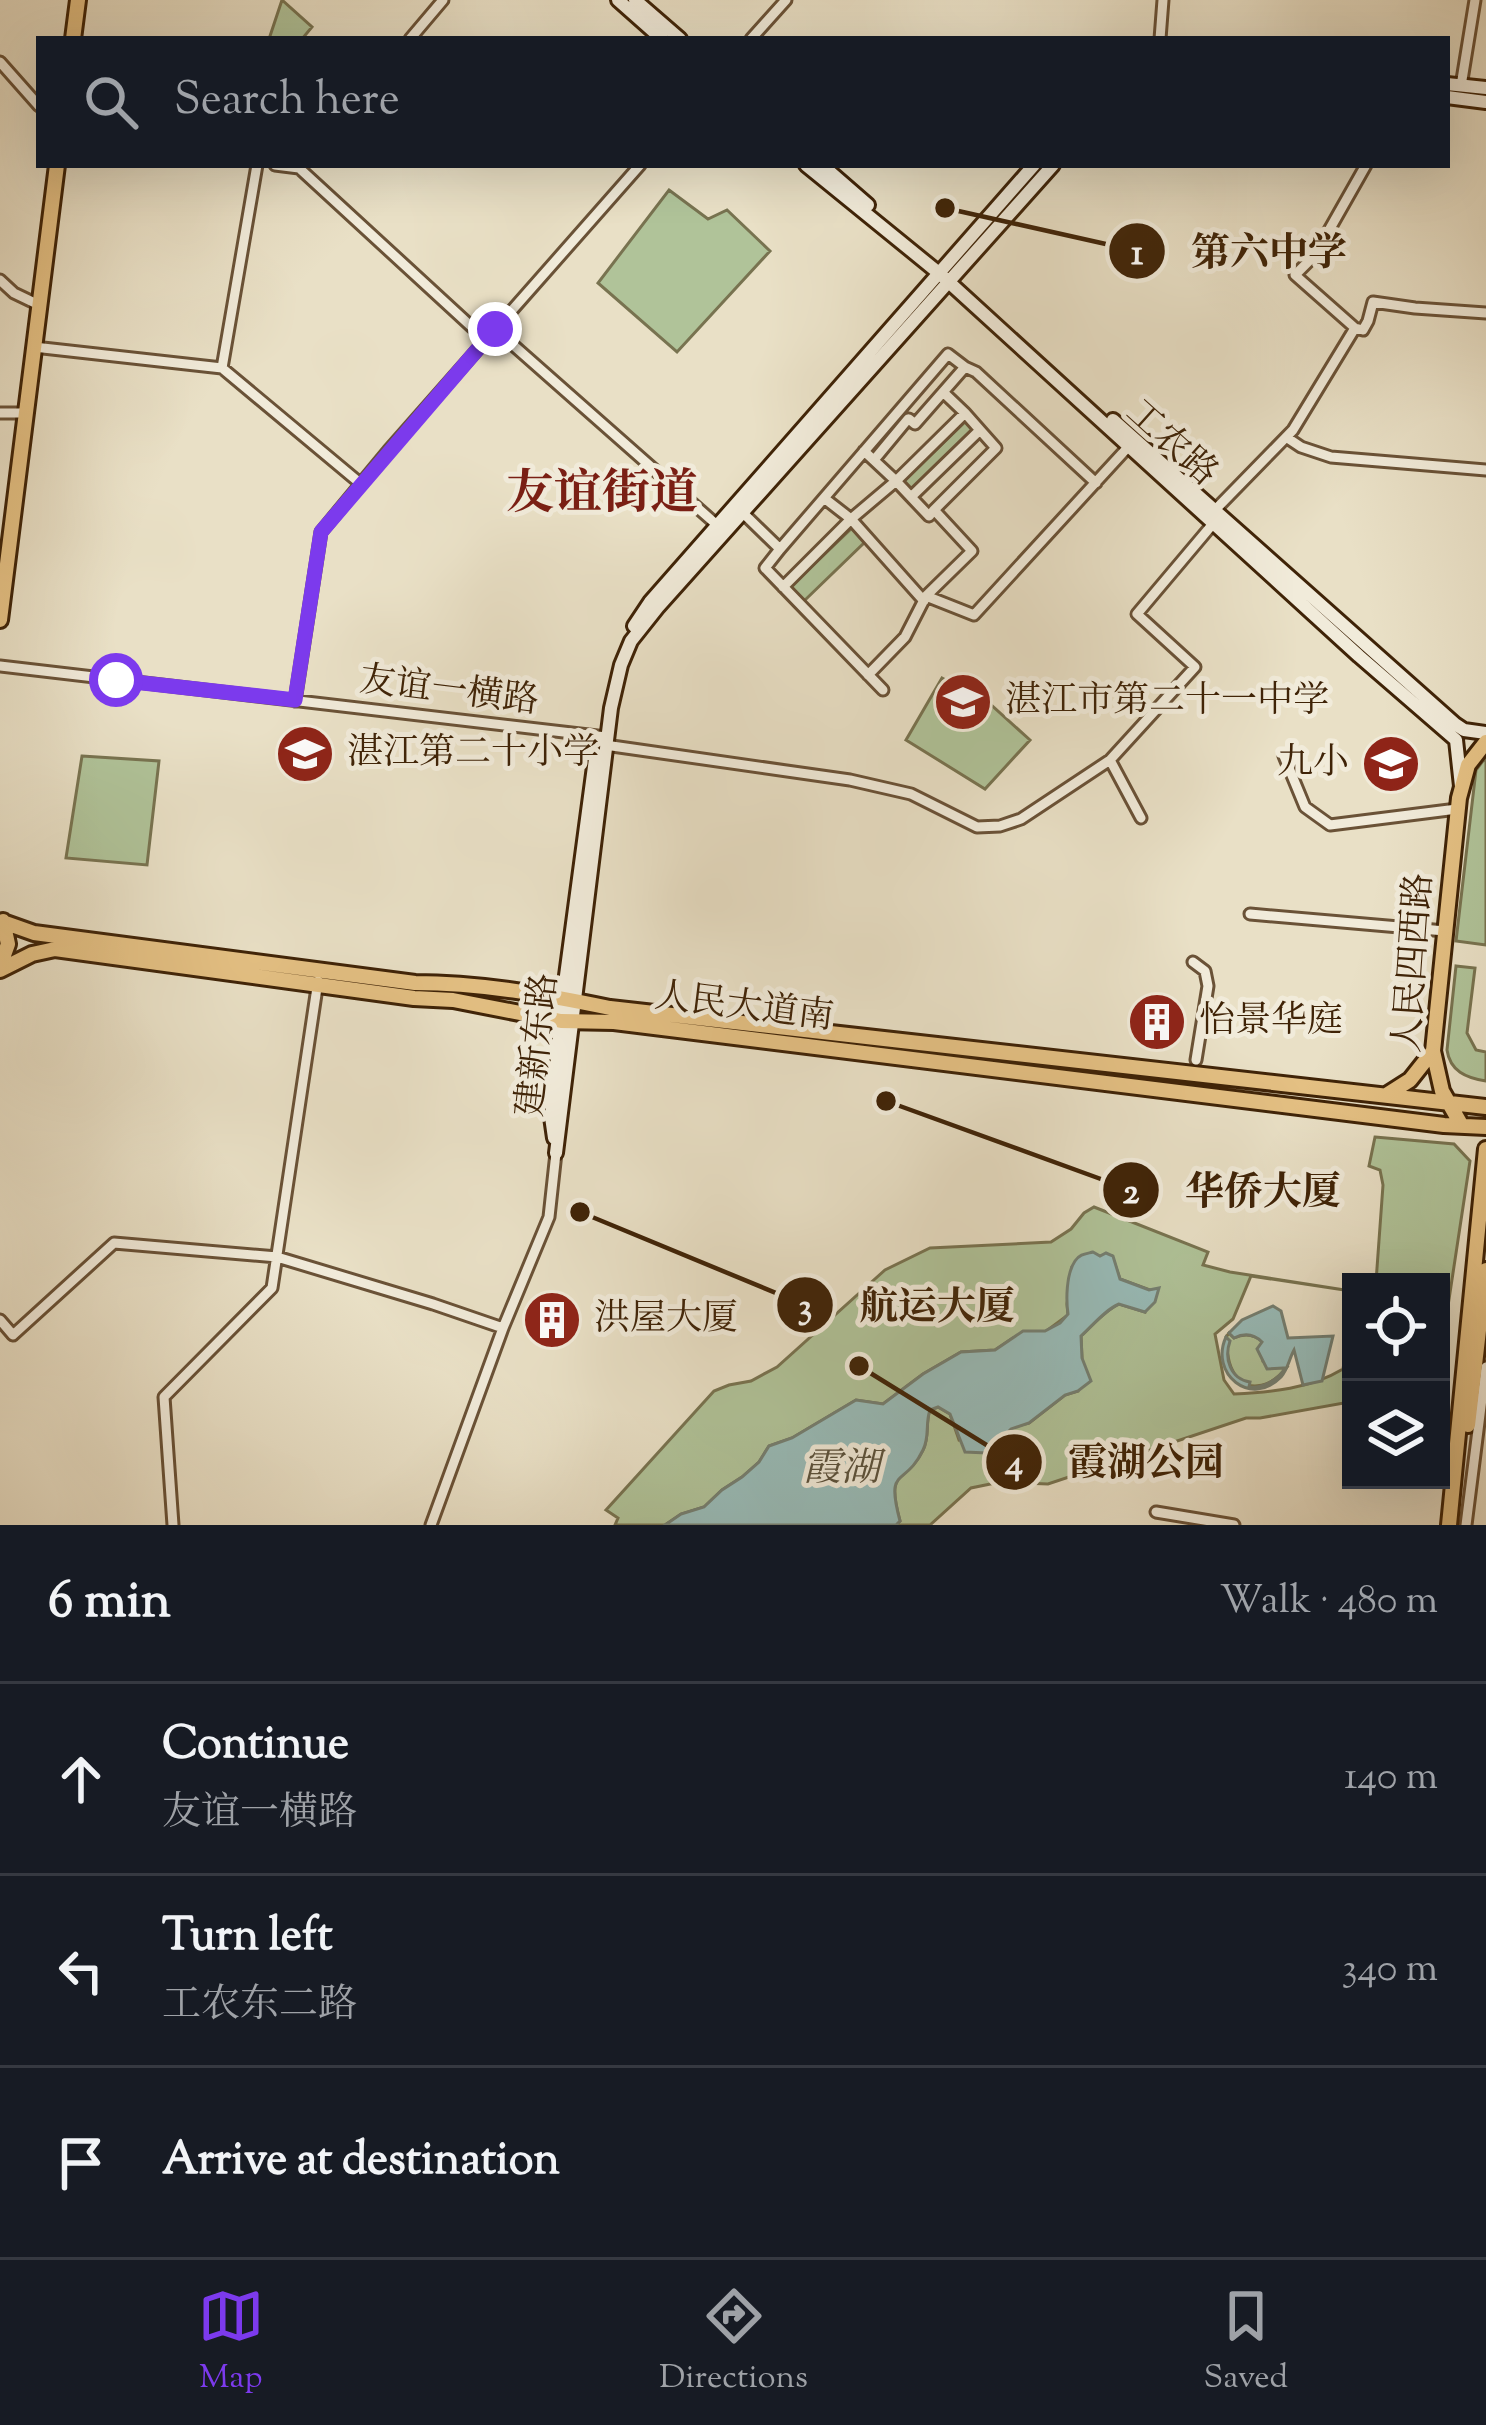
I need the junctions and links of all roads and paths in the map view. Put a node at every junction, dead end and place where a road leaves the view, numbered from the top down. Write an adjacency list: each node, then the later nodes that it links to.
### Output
1 (78, 0): 8 (main road)
2 (443, 0): 9 (street)
3 (618, 0): 10 (street)
4 (635, 0): 11 (street)
5 (786, 0): 12 (street)
6 (1163, 0): 13 (street)
7 (1475, 0): 15 (street)
8 (73, 36)
9 (413, 36)
10 (659, 36)
11 (677, 36)
12 (755, 36)
13 (1160, 36)
14 (0, 62): 19 (street)
15 (1454, 85): 16 (street)
16 (1486, 88)
17 (1450, 97): 18 (street)
18 (1486, 102)
19 (36, 103)
20 (57, 168): 31 (main road)
21 (256, 168): 37 (street)
22 (302, 168): 35 (street)
23 (637, 168): 34 (street)
24 (810, 168): 29 (street, 工农路)
25 (825, 168): 29 (street, 工农路)
26 (1032, 168): 29 (street)
27 (1050, 168): 29 (street)
28 (1364, 168): 33 (street)
29 (943, 279): 47 (street, 工农路); 57 (street, 建新东路); 58 (street, 工农路); 60 (street, 建新东路)
30 (0, 280): 31 (street)
31 (39, 305): 36 (main road)
32 (1486, 313): 33 (street)
33 (1355, 328): 46 (street)
34 (495, 329): 35 (street); 60 (street)
35 (486, 340): 53 (street)
36 (34, 347): 37 (street); 42 (main road)
37 (222, 368): 53 (street)
38 (965, 368): 39 (street); 40 (street); 52 (street)
39 (943, 392): 43 (street); 44 (street)
40 (900, 410): 44 (street); 48 (street)
41 (0, 413): 42 (street)
42 (27, 413): 64 (main road)
43 (965, 413): 45 (street); 51 (street)
44 (909, 419): 49 (street)
45 (980, 430): 54 (street); 56 (street)
46 (1286, 437): 50 (street); 58 (street)
47 (1129, 446): 52 (street); 58 (street, 工农路)
48 (864, 451): 49 (street); 55 (street)
49 (874, 460): 51 (street)
50 (1486, 470)
51 (896, 481): 54 (street); 59 (street)
52 (1096, 482): 63 (street)
53 (361, 484): 68 (street)
54 (911, 497): 56 (street)
55 (824, 498): 59 (street); 61 (street)
56 (934, 510): 63 (street)
57 (743, 513): 61 (street); 70 (street, 建新东路)
58 (1216, 516): 69 (street, 工农路); 73 (street, 友谊一横路); 74 (street, 工农路)
59 (851, 520): 62 (street); 63 (street)
60 (717, 525): 70 (street, 建新东路)
61 (780, 549): 62 (street)
62 (783, 587): 66 (street)
63 (925, 598): 66 (street)
64 (0, 620)
65 (0, 666): 68 (street, 友谊一横路)
66 (868, 675): 67 (street)
67 (883, 690)
68 (295, 700): 70 (street, 友谊一横路)
69 (1486, 733)
70 (603, 740): 73 (street, 友谊一横路); 82 (street, 建新东路)
71 (1486, 742): 74 (main road)
72 (1284, 756): 74 (street)
73 (1110, 760): 75 (street)
74 (1459, 798): 78 (main road, 人民四西路)
75 (1141, 818)
76 (1250, 914): 78 (street)
77 (2, 919): 80 (main road); 81 (main road, 人民大道南)
78 (1445, 932): 84 (main road, 人民四西路)
79 (1193, 962): 85 (street)
80 (0, 968): 81 (main road, 人民大道南)
81 (318, 977): 82 (main road, 人民大道南); 83 (main road, 人民大道南); 93 (street)
82 (568, 999): 83 (street, 建新东路); 86 (main road, 人民大道南)
83 (567, 1022): 89 (main road, 人民大道南); 92 (street, 建新东路)
84 (1433, 1051): 86 (main road); 87 (main road, 人民四西路)
85 (1196, 1060)
86 (1388, 1094): 87 (main road, 人民大道南)
87 (1447, 1102): 88 (main road, 人民大道南); 89 (main road, 人民四西路)
88 (1486, 1107)
89 (1462, 1126): 90 (main road, 人民大道南)
90 (1483, 1127): 102 (street)
91 (1486, 1149): 102 (main road)
92 (556, 1153): 96 (street)
93 (277, 1256): 95 (street); 96 (street); 99 (street)
94 (1486, 1270): 102 (main road)
95 (0, 1320)
96 (503, 1328): 100 (street)
97 (1486, 1366): 102 (street)
98 (1156, 1512): 101 (street)
99 (173, 1525)
100 (431, 1525)
101 (1234, 1525)
102 (1454, 1525)

